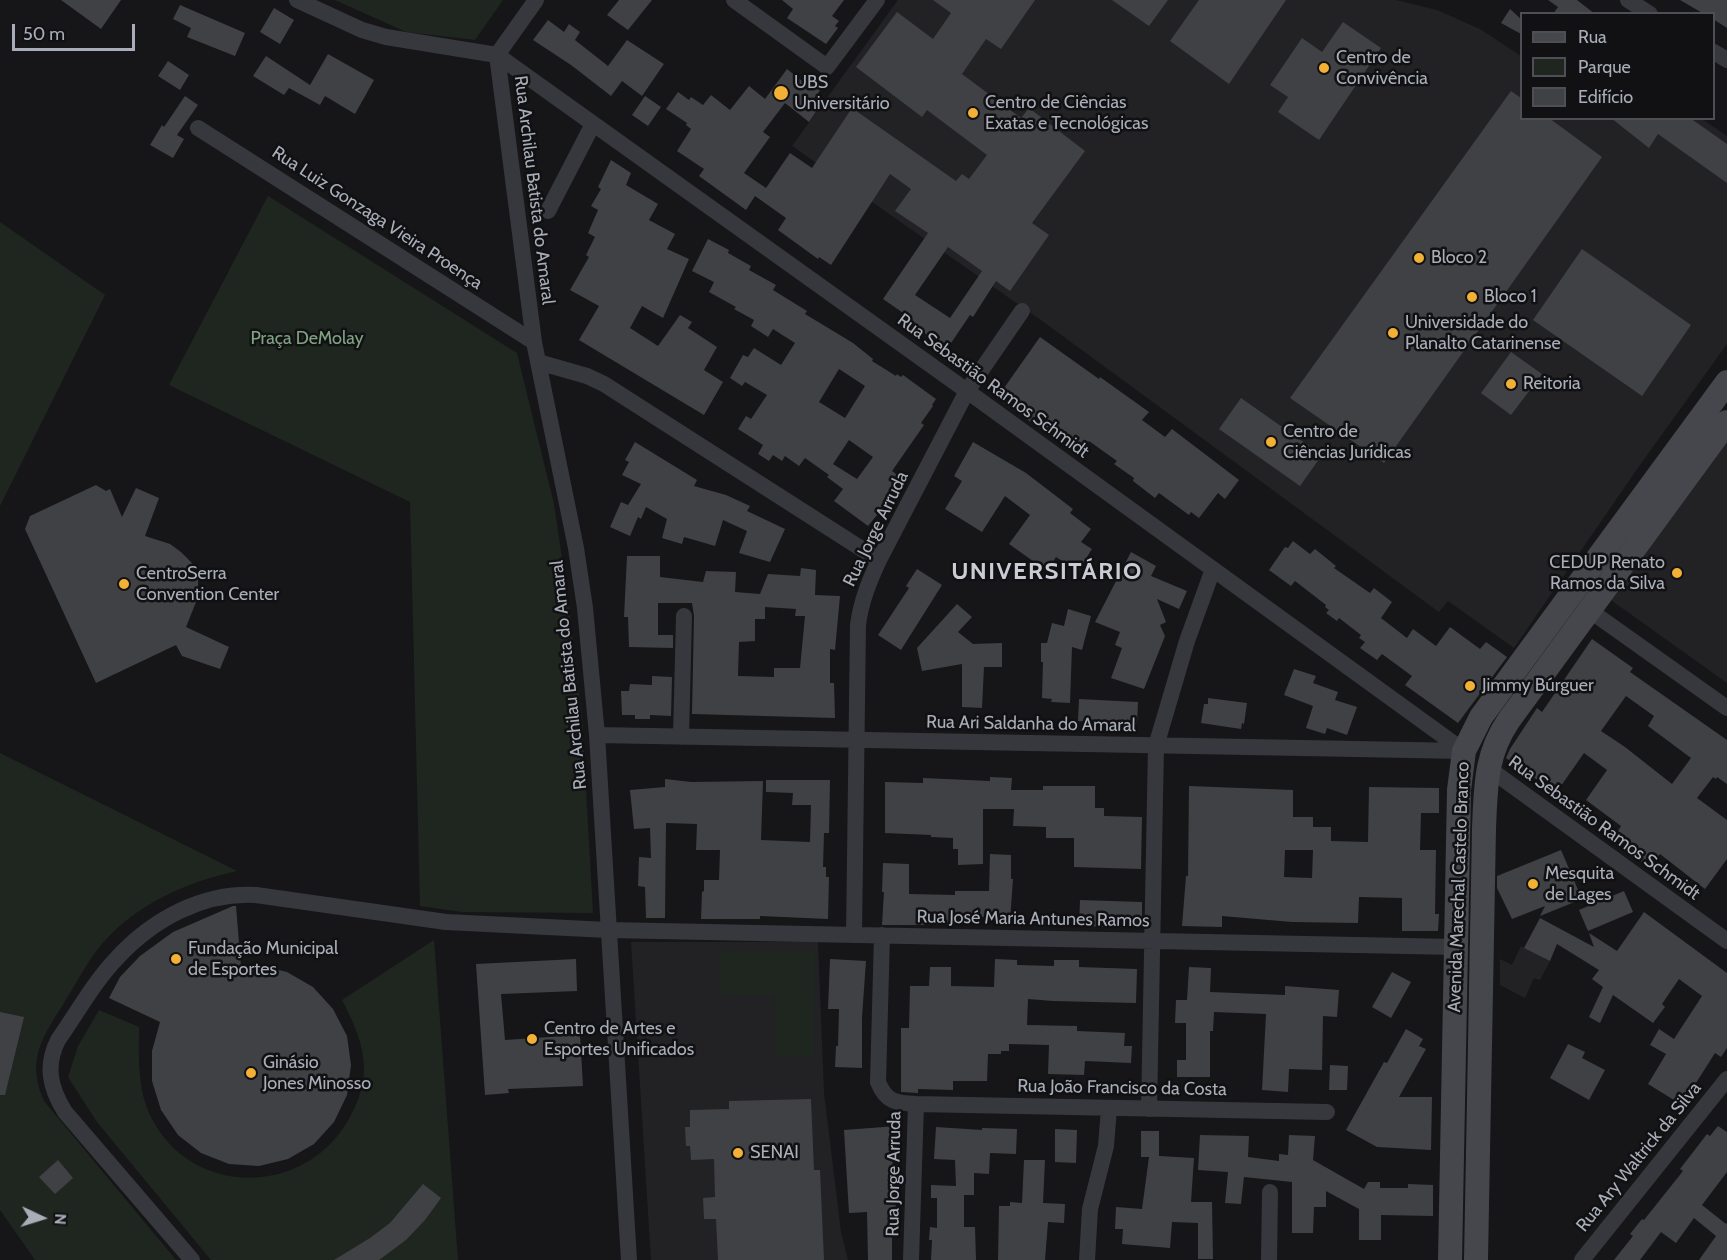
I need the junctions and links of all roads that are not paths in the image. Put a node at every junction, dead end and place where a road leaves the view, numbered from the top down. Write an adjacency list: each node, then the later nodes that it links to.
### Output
1 (297, 0): 7 (street)
2 (536, 0): 7 (street)
3 (734, 0): 4 (street)
4 (877, 0)
5 (1628, 0): 6 (street)
6 (1647, 12)
7 (497, 55): 8 (street, Rua Sebastião Ramos Schmidt); 12 (street, Rua Archilau Batista do Amaral)
8 (593, 124): 10 (street); 15 (street, Rua Sebastião Ramos Schmidt)
9 (198, 128): 12 (street, Rua Luiz Gonzaga Vieira Proença)
10 (548, 211)
11 (1022, 311): 15 (street, Rua Jorge Arruda)
12 (534, 342): 13 (street, Rua Archilau Batista do Amaral)
13 (538, 362): 17 (street); 22 (street, Rua Archilau Batista do Amaral)
14 (1727, 382): 26 (main road, Avenida Marechal Castelo Branco)
15 (967, 391): 17 (street, Rua Jorge Arruda); 18 (street, Rua Sebastião Ramos Schmidt)
16 (1727, 422): 19 (main road, Avenida Marechal Castelo Branco)
17 (879, 560): 24 (street, Rua Jorge Arruda)
18 (1212, 569): 25 (street); 26 (street, Rua Sebastião Ramos Schmidt)
19 (1589, 610): 21 (street); 27 (main road, Avenida Marechal Castelo Branco)
20 (684, 616): 23 (street)
21 (1727, 708)
22 (597, 735): 23 (street, Rua Ari Saldanha do Amaral); 29 (street, Rua Archilau Batista do Amaral)
23 (681, 737): 24 (street, Rua Ari Saldanha do Amaral)
24 (856, 740): 25 (street, Rua Ari Saldanha do Amaral); 30 (street, Rua Jorge Arruda)
25 (1156, 746): 26 (street, Rua Ari Saldanha do Amaral); 32 (street)
26 (1464, 751): 28 (main road); 34 (main road, Avenida Marechal Castelo Branco)
27 (1488, 768): 28 (main road, Avenida Marechal Castelo Branco); 33 (street, Rua Sebastião Ramos Schmidt)
28 (1484, 828): 47 (main road, Avenida Marechal Castelo Branco)
29 (608, 930): 30 (street, Rua José Maria Antunes Ramos); 41 (street, Rua José Maria Antunes Ramos); 42 (street, Rua Archilau Batista do Amaral)
30 (854, 934): 31 (street, Rua José Maria Antunes Ramos)
31 (882, 935): 32 (street, Rua José Maria Antunes Ramos); 36 (street, Rua Jorge Arruda)
32 (1152, 941): 34 (street, Rua José Maria Antunes Ramos); 38 (street)
33 (1727, 941)
34 (1456, 947): 46 (main road, Avenida Marechal Castelo Branco)
35 (1727, 1079): 48 (street, Rua Ary Waltrick da Silva)
36 (916, 1104): 37 (street, Rua João Francisco da Costa); 43 (street, Rua Jorge Arruda)
37 (1109, 1108): 38 (street, Rua João Francisco da Costa); 44 (street)
38 (1149, 1108): 39 (street, Rua João Francisco da Costa)
39 (1327, 1112)
40 (1270, 1192): 45 (street)
41 (192, 1260)
42 (629, 1260)
43 (911, 1260)
44 (1087, 1260)
45 (1269, 1260)
46 (1450, 1260)
47 (1476, 1260)
48 (1582, 1260)

